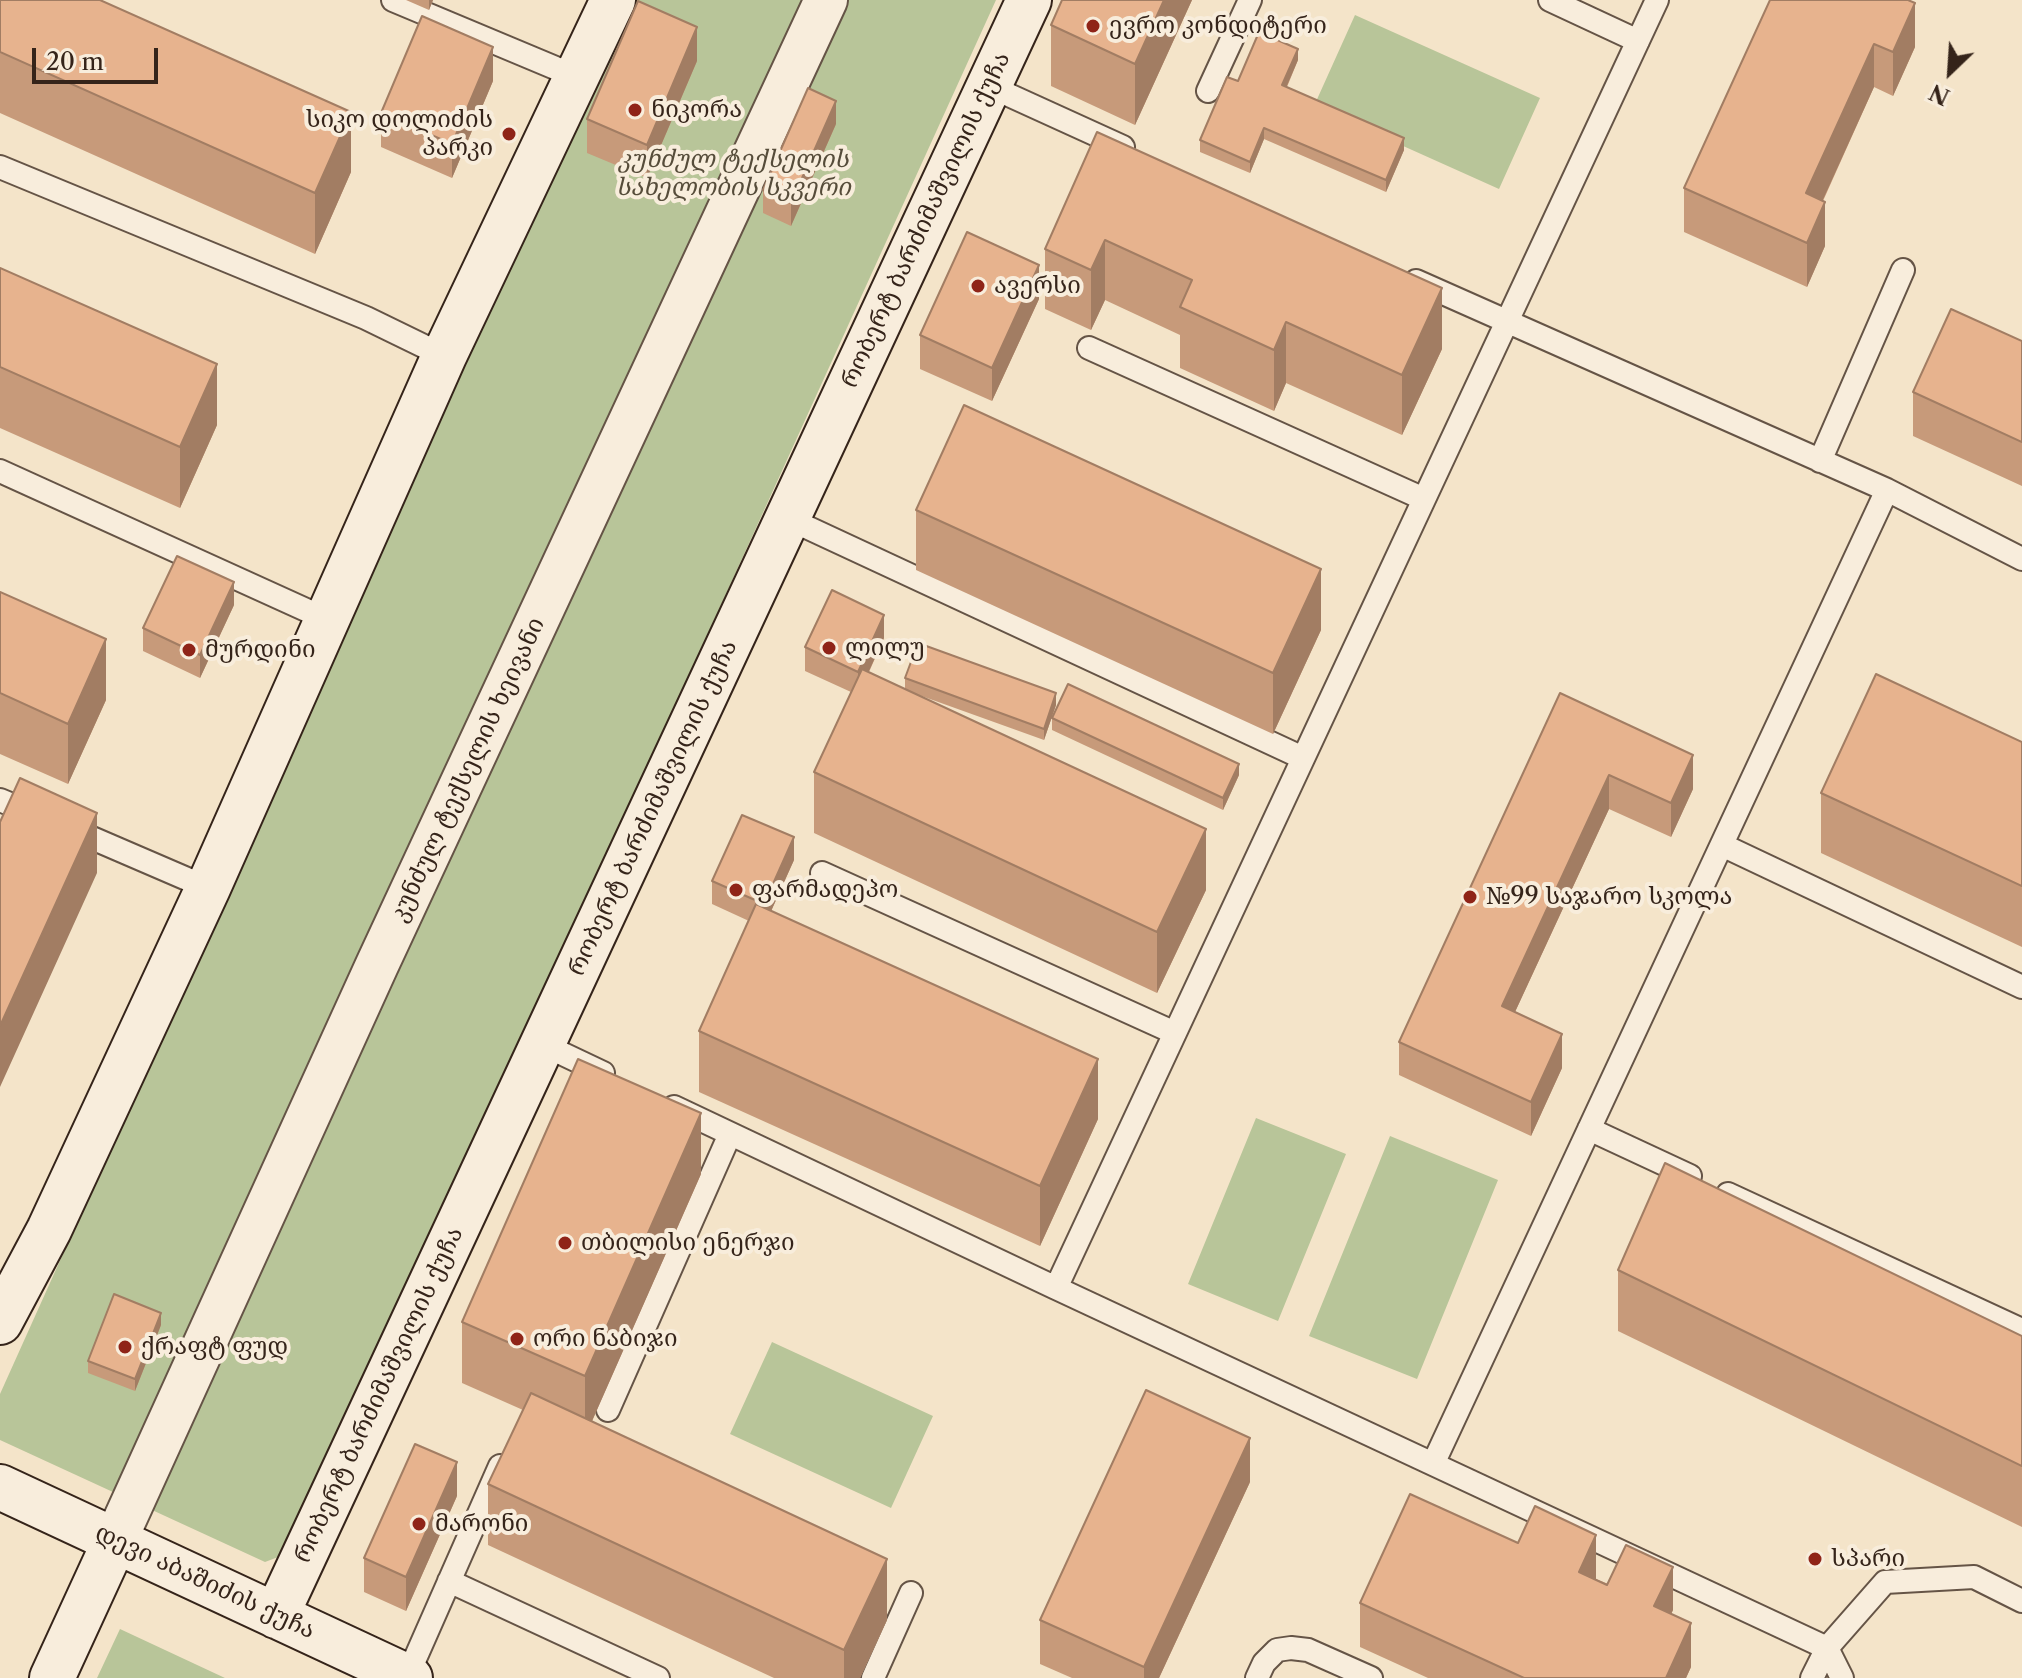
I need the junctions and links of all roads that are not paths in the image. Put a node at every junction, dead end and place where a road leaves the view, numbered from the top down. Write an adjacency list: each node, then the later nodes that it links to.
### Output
1 (393, 0): 9 (lane)
2 (613, 0): 9 (street)
3 (826, 0): 46 (street, კუნძულ ტექსელის ხეივანი)
4 (1029, 0): 10 (street, რობერტ ბარძიმაშვილის ქუჩა)
5 (1250, 0): 11 (lane)
6 (1550, 0): 8 (lane)
7 (1657, 0): 8 (lane)
8 (1638, 41): 16 (lane)
9 (577, 77): 18 (street)
10 (989, 86): 12 (lane); 23 (street, რობერტ ბარძიმაშვილის ქუჩა)
11 (1208, 91)
12 (1147, 159)
13 (0, 167): 18 (lane)
14 (1392, 270): 16 (lane)
15 (1903, 270): 19 (lane)
16 (1506, 323): 19 (lane); 22 (lane)
17 (1089, 348): 22 (lane)
18 (444, 356): 25 (street)
19 (1820, 461): 21 (lane)
20 (0, 471): 25 (lane)
21 (1887, 490): 24 (lane); 29 (lane)
22 (1424, 499): 26 (lane)
23 (787, 518): 26 (lane); 34 (street, რობერტ ბარძიმაშვილის ქუჩა)
24 (2022, 559)
25 (326, 619): 31 (street)
26 (1303, 758): 33 (lane)
27 (8, 803): 28 (lane); 31 (lane)
28 (5, 828)
29 (1722, 845): 32 (lane); 37 (lane)
30 (822, 873): 33 (lane)
31 (208, 888): 40 (street)
32 (2022, 987)
33 (1175, 1033): 39 (lane)
34 (544, 1045): 35 (lane); 50 (street, რობერტ ბარძიმაშვილის ქუჩა)
35 (622, 1082)
36 (649, 1095): 38 (lane)
37 (1589, 1129): 41 (lane); 44 (lane)
38 (730, 1134): 39 (lane); 42 (lane)
39 (1056, 1288): 44 (lane)
40 (0, 1322)
41 (2022, 1330)
42 (608, 1410)
43 (507, 1450): 47 (lane)
44 (1433, 1464): 51 (lane)
45 (0, 1487): 46 (street, დევი აბაშიძის ქუჩა)
46 (115, 1541): 50 (street, დევი აბაშიძის ქუჩა); 53 (street)
47 (449, 1581): 52 (lane); 54 (lane)
48 (911, 1593): 55 (lane)
49 (2022, 1601): 51 (lane)
50 (276, 1616): 52 (street, დევი აბაშიძის ქუჩა)
51 (1827, 1648): 58 (lane); 59 (lane)
52 (408, 1677)
53 (52, 1678)
54 (658, 1678)
55 (873, 1678)
56 (1257, 1678): 57 (lane)
57 (1371, 1678)
58 (1812, 1678)
59 (1842, 1678)

